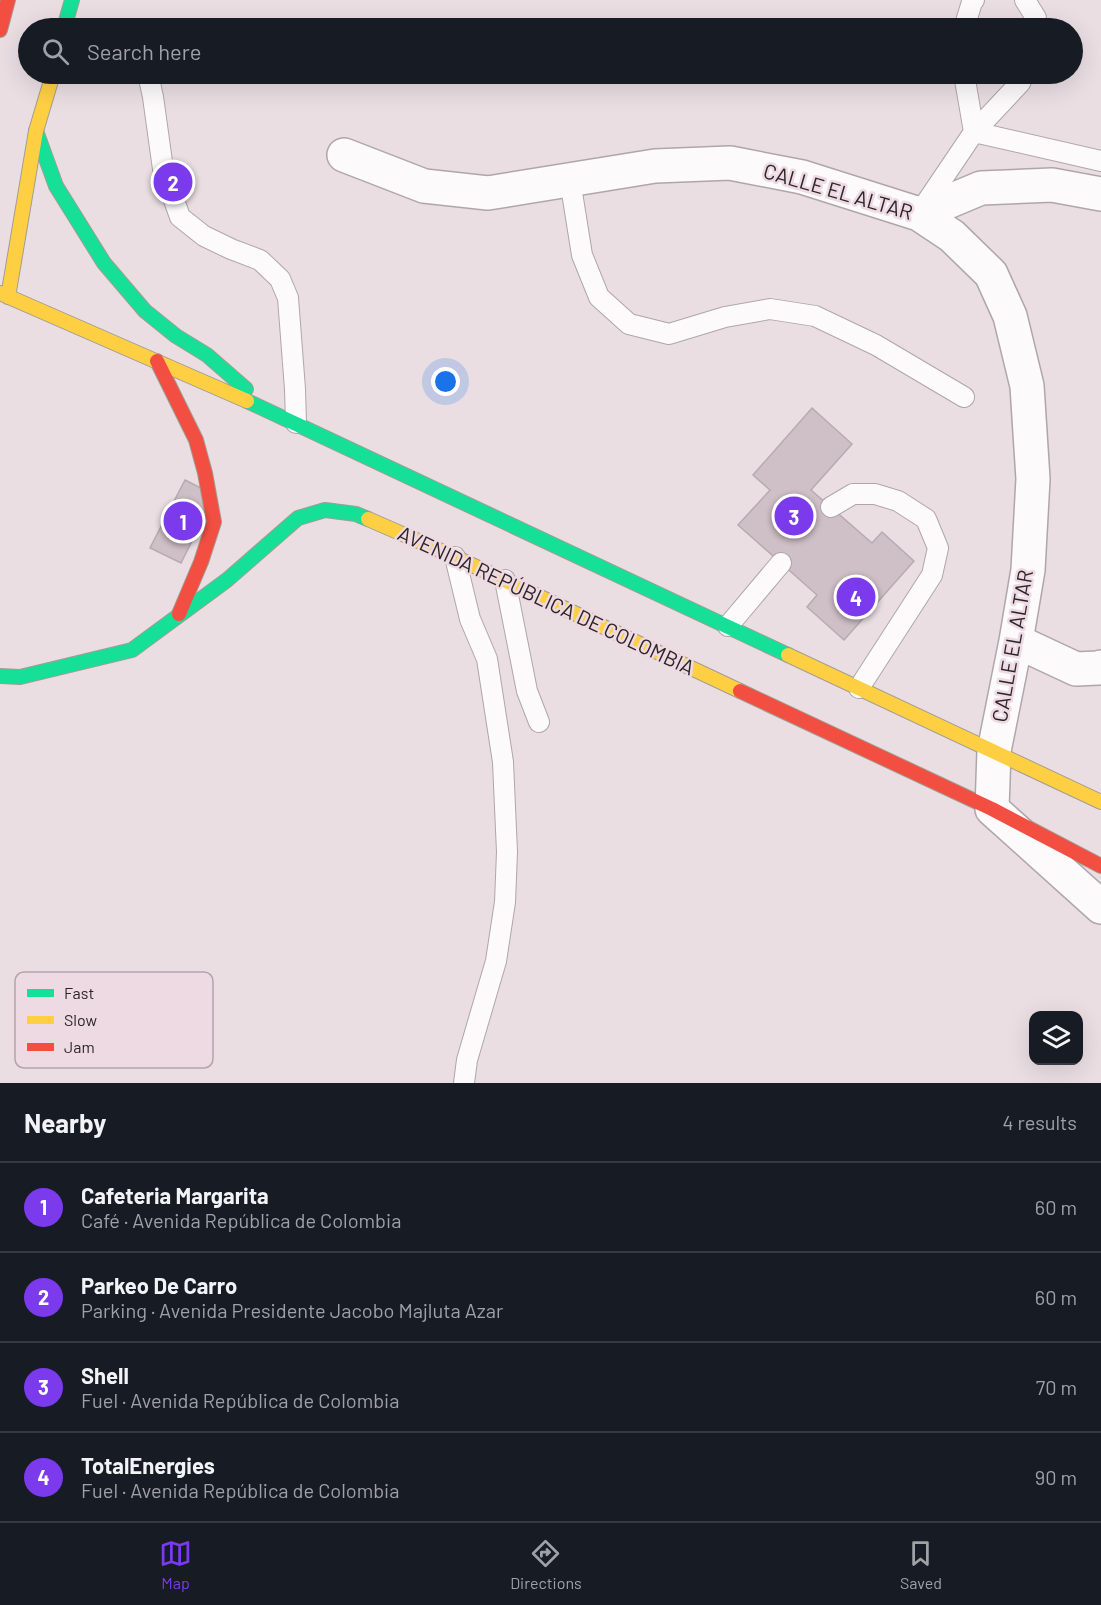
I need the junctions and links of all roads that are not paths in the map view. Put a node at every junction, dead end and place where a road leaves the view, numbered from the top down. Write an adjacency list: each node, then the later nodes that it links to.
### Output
1 (8, 0): 8 (main road)
2 (72, 0): 5 (main road)
3 (974, 0): 6 (lane)
4 (1025, 0): 7 (lane)
5 (67, 18)
6 (967, 18)
7 (1036, 18)
8 (0, 30)
9 (50, 84): 13 (main road)
10 (150, 84): 24 (lane)
11 (966, 84): 14 (lane)
12 (1019, 84): 14 (lane)
13 (36, 131): 20 (main road); 23 (main road)
14 (974, 132): 16 (lane); 19 (lane)
15 (344, 155): 17 (street, CALLE EL ALTAR)
16 (1101, 161)
17 (570, 180): 19 (street, CALLE EL ALTAR); 22 (lane)
18 (1101, 194): 19 (street)
19 (919, 214): 31 (street, CALLE EL ALTAR)
20 (4, 295): 21 (main road)
21 (157, 361): 23 (main road); 29 (main road)
22 (964, 397)
23 (275, 414): 24 (main road)
24 (296, 423): 30 (main road)
25 (831, 507): 34 (lane)
26 (455, 556): 28 (main road, AVENIDA REPÚBLICA DE COLOMBIA); 29 (main road, AVENIDA REPÚBLICA DE COLOMBIA); 41 (lane)
27 (781, 563): 30 (lane)
28 (505, 580): 35 (lane); 38 (main road, AVENIDA REPÚBLICA DE COLOMBIA)
29 (180, 614): 33 (main road, AVENIDA REPÚBLICA DE COLOMBIA)
30 (728, 626): 34 (main road)
31 (1016, 641): 32 (street); 36 (street, CALLE EL ALTAR)
32 (1101, 667)
33 (0, 676)
34 (859, 688): 36 (main road)
35 (539, 722)
36 (994, 751): 37 (main road); 38 (street, CALLE EL ALTAR)
37 (1101, 802)
38 (992, 809): 39 (main road, AVENIDA REPÚBLICA DE COLOMBIA); 40 (street)
39 (1101, 866)
40 (1101, 907)
41 (464, 1083)

